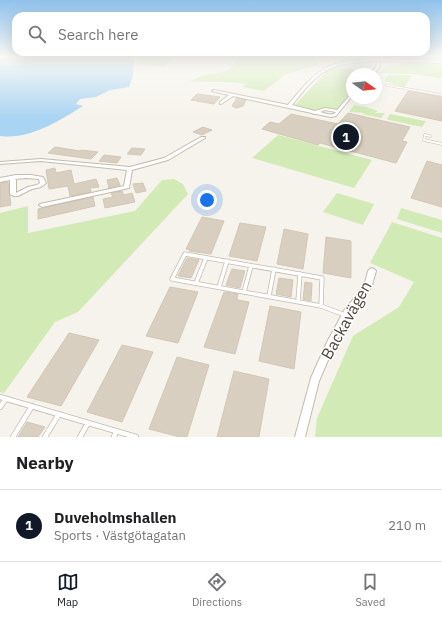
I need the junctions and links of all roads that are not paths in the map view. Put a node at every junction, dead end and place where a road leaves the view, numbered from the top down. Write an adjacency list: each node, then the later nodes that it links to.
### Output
1 (318, 77): 8 (street)
2 (386, 85): 5 (lane)
3 (214, 91): 4 (street)
4 (232, 95): 7 (street); 8 (street)
5 (442, 95)
6 (346, 102): 9 (street)
7 (221, 103)
8 (289, 106): 10 (street)
9 (338, 112): 10 (street); 10 (street)
10 (314, 113)
11 (430, 136): 13 (lane)
12 (203, 138): 15 (street)
13 (442, 144)
14 (0, 163): 15 (street)
15 (130, 169): 18 (street)
16 (11, 178): 16 (street); 17 (street)
17 (0, 180)
18 (42, 205)
19 (206, 258): 20 (lane); 25 (lane); 25 (lane)
20 (227, 261): 21 (lane); 26 (lane)
21 (251, 266): 22 (lane); 27 (lane)
22 (274, 270): 24 (lane); 28 (lane)
23 (372, 271): 31 (street, Backavägen)
24 (300, 274): 29 (lane); 30 (lane)
25 (196, 283): 26 (lane)
26 (219, 287): 27 (lane)
27 (244, 292): 28 (lane)
28 (269, 296): 29 (lane)
29 (298, 301): 30 (lane)
30 (321, 306): 31 (lane)
31 (346, 315): 44 (street, Backavägen)
32 (0, 397): 33 (lane)
33 (6, 399): 34 (lane); 35 (lane)
34 (32, 406): 36 (lane); 39 (lane)
35 (0, 407)
36 (59, 414): 37 (lane); 40 (lane)
37 (88, 423): 38 (lane); 41 (lane)
38 (116, 431): 42 (lane); 43 (lane)
39 (13, 437)
40 (45, 437)
41 (80, 437)
42 (114, 437)
43 (136, 437)
44 (300, 437)

